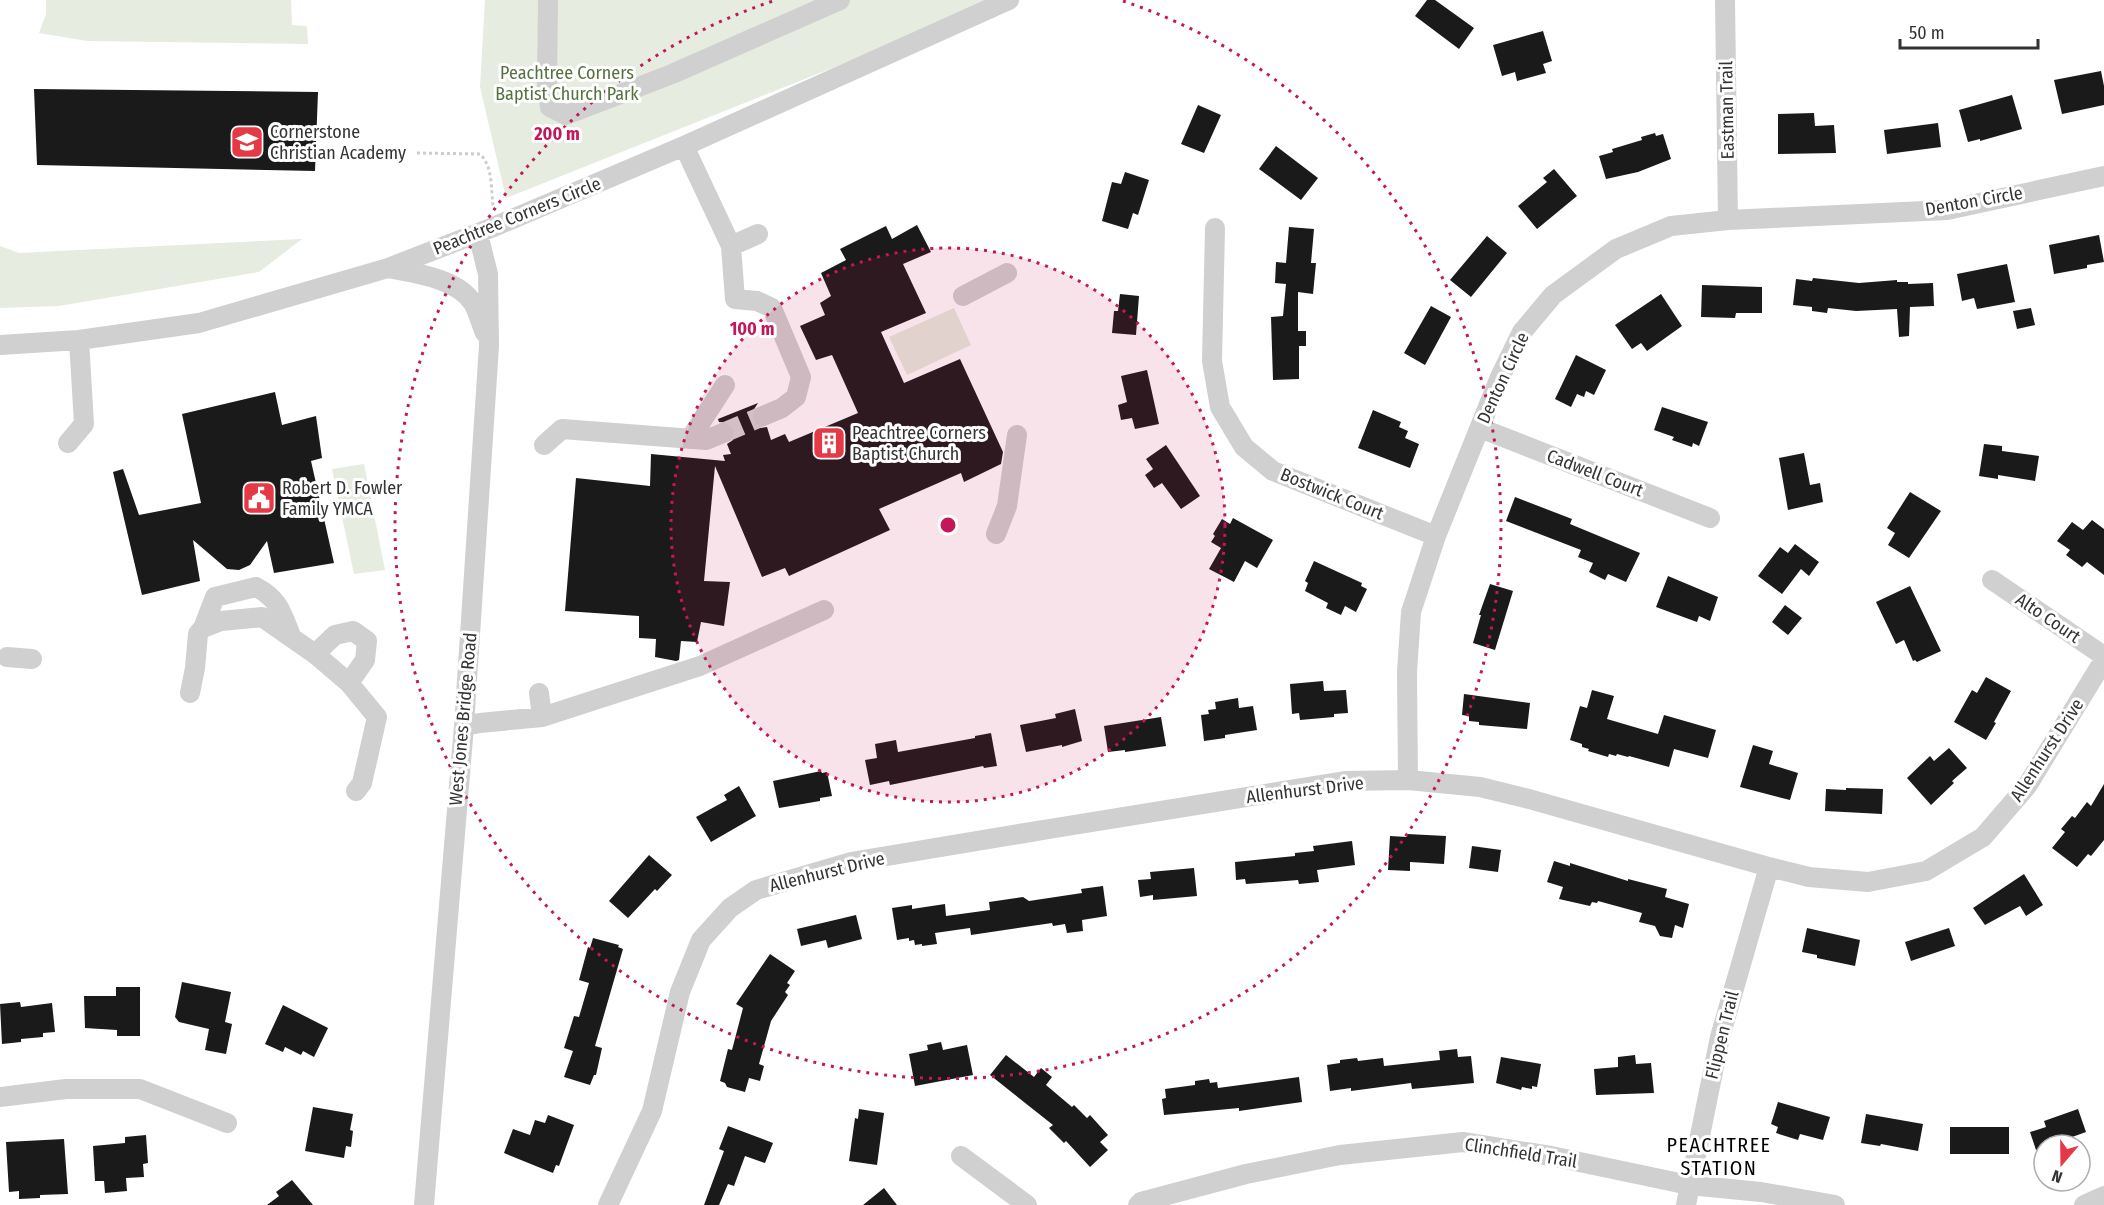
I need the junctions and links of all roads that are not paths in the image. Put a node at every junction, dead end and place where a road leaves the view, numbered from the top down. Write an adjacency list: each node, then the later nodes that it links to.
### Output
1 (548, 0): 2 (street)
2 (840, 0)
3 (1009, 0): 5 (street, Peachtree Corners Circle)
4 (1725, 0): 7 (street, Eastman Trail)
5 (684, 146): 9 (street, Peachtree Corners Circle); 11 (street)
6 (2104, 176): 7 (street, Denton Circle)
7 (1728, 220): 20 (street, Denton Circle)
8 (1215, 228): 28 (street, Bostwick Court)
9 (478, 234): 12 (street, Peachtree Corners Circle); 17 (street, West Jones Bridge Road)
10 (758, 234): 11 (street)
11 (731, 246): 19 (street)
12 (388, 268): 15 (street, Peachtree Corners Circle); 17 (street)
13 (1007, 273): 14 (street)
14 (963, 296)
15 (79, 340): 16 (street, Peachtree Corners Circle); 24 (street)
16 (1, 345)
17 (489, 346): 41 (street, West Jones Bridge Road)
18 (725, 385): 23 (street)
19 (763, 416)
20 (1480, 428): 26 (street, Cadwell Court); 28 (street, Denton Circle)
21 (723, 433): 23 (street)
22 (1017, 435): 27 (street)
23 (690, 439): 25 (street)
24 (68, 443)
25 (544, 445)
26 (1710, 518)
27 (996, 534)
28 (1436, 536): 42 (street, Denton Circle)
29 (1992, 580): 35 (street, Alto Court)
30 (824, 610): 40 (street)
31 (203, 628): 32 (street); 32 (street); 38 (street)
32 (291, 636): 33 (street)
33 (315, 654): 37 (street); 37 (street)
34 (7, 657): 36 (street)
35 (2104, 658): 44 (street, Allenhurst Drive)
36 (32, 659)
37 (349, 683): 43 (street)
38 (190, 693)
39 (540, 693): 40 (street)
40 (542, 717): 41 (street)
41 (464, 726): 50 (street, West Jones Bridge Road)
42 (1408, 780): 44 (street, Allenhurst Drive); 51 (street, Allenhurst Drive)
43 (356, 791)
44 (1769, 867): 48 (street, Flippen Trail)
45 (0, 1097): 46 (street)
46 (227, 1123)
47 (961, 1156): 52 (street)
48 (1689, 1185): 53 (street, Clinchfield Trail); 54 (street, Flippen Trail); 55 (street, Clinchfield Trail)
49 (2104, 1196): 56 (street)
50 (424, 1205)
51 (608, 1205)
52 (1026, 1205)
53 (1138, 1205)
54 (1686, 1205)
55 (1835, 1205)
56 (2084, 1205)

